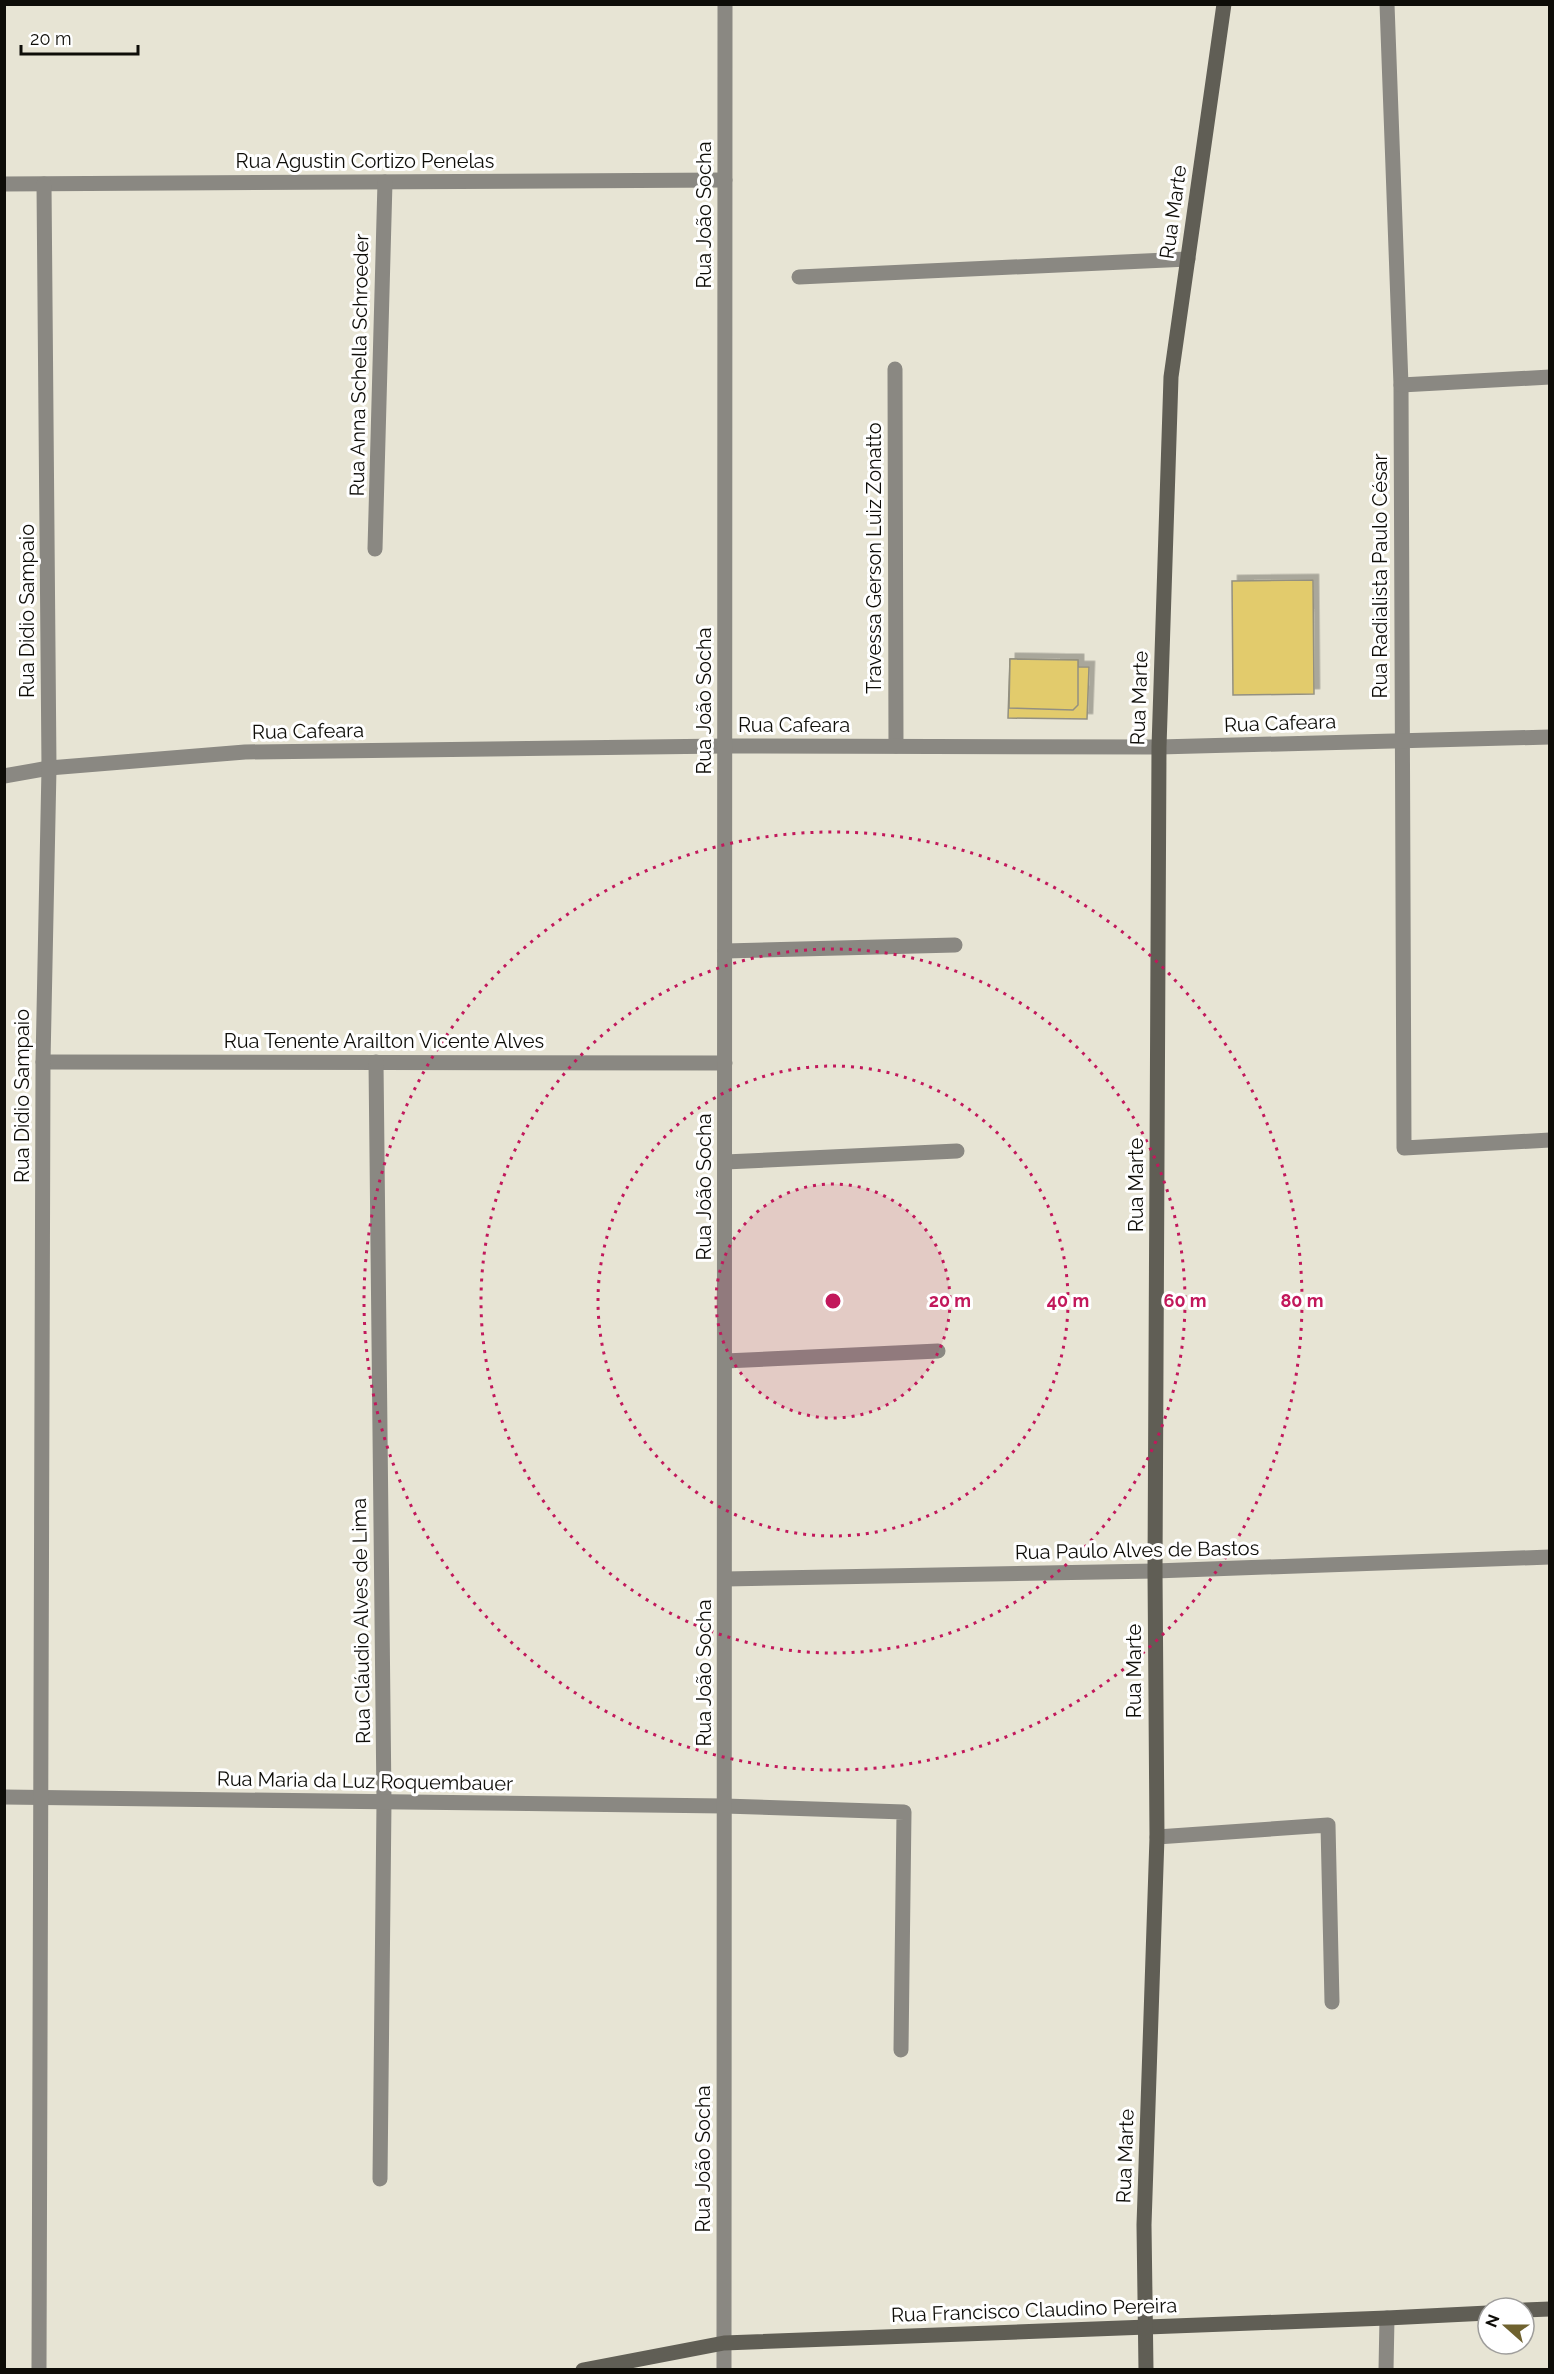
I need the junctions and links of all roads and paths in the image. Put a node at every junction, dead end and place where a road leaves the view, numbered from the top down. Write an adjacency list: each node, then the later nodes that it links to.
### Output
1 (725, 4): 4 (street, Rua João Socha)
2 (1224, 4): 8 (street, Rua Marte)
3 (1387, 4): 12 (street, Rua Radialista Paulo César)
4 (725, 180): 5 (street, Rua Agustin Cortizo Penelas); 16 (street, Rua João Socha)
5 (385, 182): 7 (street, Rua Agustin Cortizo Penelas); 13 (street, Rua Anna Schella Schroeder)
6 (4, 184): 7 (street, Rua Agustin Cortizo Penelas)
7 (44, 184): 19 (street, Rua Didio Sampaio)
8 (1188, 259): 9 (street); 18 (street, Rua Marte)
9 (799, 277)
10 (895, 369): 17 (street, Travessa Gerson Luiz Zonatto)
11 (1550, 377): 12 (street)
12 (1401, 385): 15 (street, Rua Radialista Paulo César)
13 (375, 549)
14 (1550, 737): 15 (street, Rua Cafeara)
15 (1401, 741): 18 (street, Rua Cafeara); 26 (street, Rua Radialista Paulo César)
16 (725, 746): 17 (street, Rua Cafeara); 19 (street, Rua Cafeara); 22 (street, Rua João Socha)
17 (896, 746): 18 (street, Rua Cafeara)
18 (1159, 747): 32 (street, Rua Marte)
19 (49, 768): 20 (street, Rua Cafeara); 23 (street, Rua Didio Sampaio)
20 (4, 776)
21 (955, 945): 22 (street)
22 (725, 951): 25 (street, Rua João Socha)
23 (43, 1062): 24 (street, Rua Tenente Arailton Vicente Alves); 35 (street, Rua Didio Sampaio)
24 (376, 1062): 25 (street, Rua Tenente Arailton Vicente Alves); 36 (street, Rua Cláudio Alves de Lima)
25 (725, 1063): 28 (street, Rua João Socha)
26 (1550, 1140)
27 (957, 1151): 28 (street)
28 (725, 1162): 30 (street, Rua João Socha)
29 (938, 1351): 30 (street)
30 (725, 1361): 33 (street, Rua João Socha)
31 (1550, 1557): 32 (street, Rua Paulo Alves de Bastos)
32 (1155, 1571): 33 (street, Rua Paulo Alves de Bastos); 38 (street, Rua Marte)
33 (725, 1579): 37 (street, Rua João Socha)
34 (4, 1797): 35 (street, Rua Maria da Luz Roquembauer)
35 (41, 1797): 36 (street, Rua Maria da Luz Roquembauer); 46 (street, Rua Didio Sampaio)
36 (384, 1802): 37 (street, Rua Maria da Luz Roquembauer); 41 (street, Rua Cláudio Alves de Lima)
37 (724, 1806): 40 (street, Rua Maria da Luz Roquembauer); 45 (street, Rua João Socha)
38 (1157, 1837): 39 (street); 44 (street, Rua Marte)
39 (1332, 2002)
40 (902, 2050)
41 (380, 2179)
42 (1476, 2314): 43 (street, Rua Francisco Claudino Pereira)
43 (1387, 2318): 44 (street, Rua Francisco Claudino Pereira); 50 (street)
44 (1146, 2326): 45 (street, Rua Francisco Claudino Pereira); 49 (street, Rua Marte)
45 (724, 2343): 47 (street, Rua Francisco Claudino Pereira); 48 (street, Rua João Socha)
46 (39, 2370)
47 (583, 2370)
48 (724, 2370)
49 (1146, 2370)
50 (1386, 2370)

